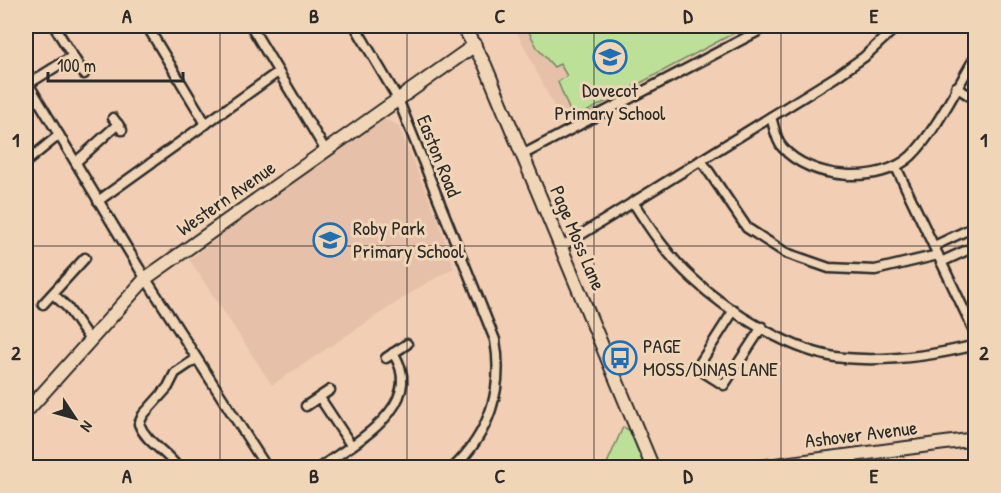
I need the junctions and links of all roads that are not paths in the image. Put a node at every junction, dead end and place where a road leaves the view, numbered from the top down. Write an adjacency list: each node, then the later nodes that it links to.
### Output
1 (54, 26): 9 (street)
2 (147, 26): 19 (street)
3 (251, 26): 11 (street)
4 (355, 26): 15 (street, Easton Road)
5 (463, 26): 8 (street, Page Moss Lane)
6 (768, 26): 22 (street)
7 (897, 26): 17 (street)
8 (475, 45): 15 (street, Western Avenue); 22 (street, Page Moss Lane)
9 (73, 56): 12 (street); 13 (street)
10 (975, 56): 14 (street)
11 (278, 72): 19 (street); 21 (street)
12 (84, 74)
13 (27, 82): 20 (street)
14 (956, 87): 16 (street); 26 (street)
15 (398, 99): 21 (street, Western Avenue); 53 (street, Easton Road)
16 (975, 100)
17 (771, 117): 23 (street); 26 (street)
18 (118, 124): 25 (street)
19 (206, 124): 27 (street)
20 (58, 135): 24 (street); 25 (street)
21 (326, 151): 34 (street, Western Avenue)
22 (522, 155): 31 (street, Page Moss Lane)
23 (700, 160): 28 (street); 32 (street)
24 (26, 162)
25 (76, 162): 27 (street)
26 (896, 167): 32 (street)
27 (98, 201): 34 (street)
28 (633, 202): 31 (street); 37 (street)
29 (975, 225): 32 (street)
30 (975, 246): 32 (street)
31 (561, 247): 54 (street, Page Moss Lane)
32 (938, 254): 39 (street)
33 (85, 258): 35 (street)
34 (146, 278): 40 (street, Western Avenue); 43 (street)
35 (52, 294): 36 (street); 40 (street)
36 (43, 304)
37 (734, 310): 38 (street); 38 (street)
38 (762, 327): 42 (street)
39 (975, 334)
40 (90, 340): 46 (street, Western Avenue)
41 (407, 344): 49 (street)
42 (975, 345)
43 (196, 359): 50 (street); 51 (street)
44 (330, 390): 45 (street)
45 (320, 398): 47 (street); 49 (street)
46 (28, 403)
47 (306, 406)
48 (975, 439): 55 (street, Ashover Avenue)
49 (351, 445): 52 (street)
50 (178, 468)
51 (267, 468)
52 (319, 468)
53 (453, 468)
54 (653, 468)
55 (752, 468)

